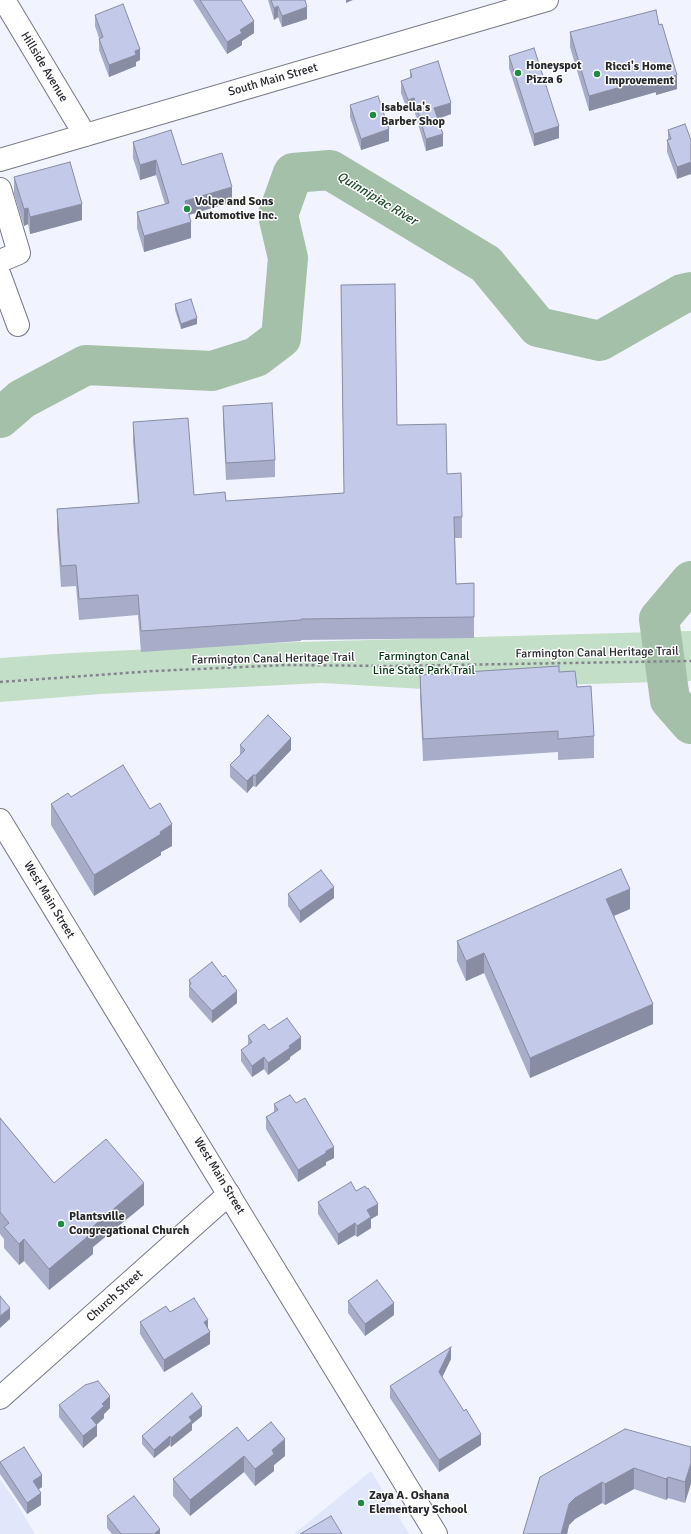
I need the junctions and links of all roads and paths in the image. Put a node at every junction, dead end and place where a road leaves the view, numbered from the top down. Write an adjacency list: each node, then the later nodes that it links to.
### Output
1 (4, 0): 3 (main road, Hillside Avenue)
2 (547, 0): 3 (main road, South Main Street)
3 (85, 135): 4 (main road, South Main Street)
4 (0, 160)
5 (0, 189): 6 (main road)
6 (0, 261)
7 (0, 276): 8 (main road)
8 (18, 325)
9 (691, 661): 10 (path, Farmington Canal Heritage Trail)
10 (0, 682)
11 (0, 820): 12 (main road, West Main Street)
12 (229, 1194): 13 (main road, Church Street); 14 (main road, West Main Street)
13 (0, 1398)
14 (436, 1534)

